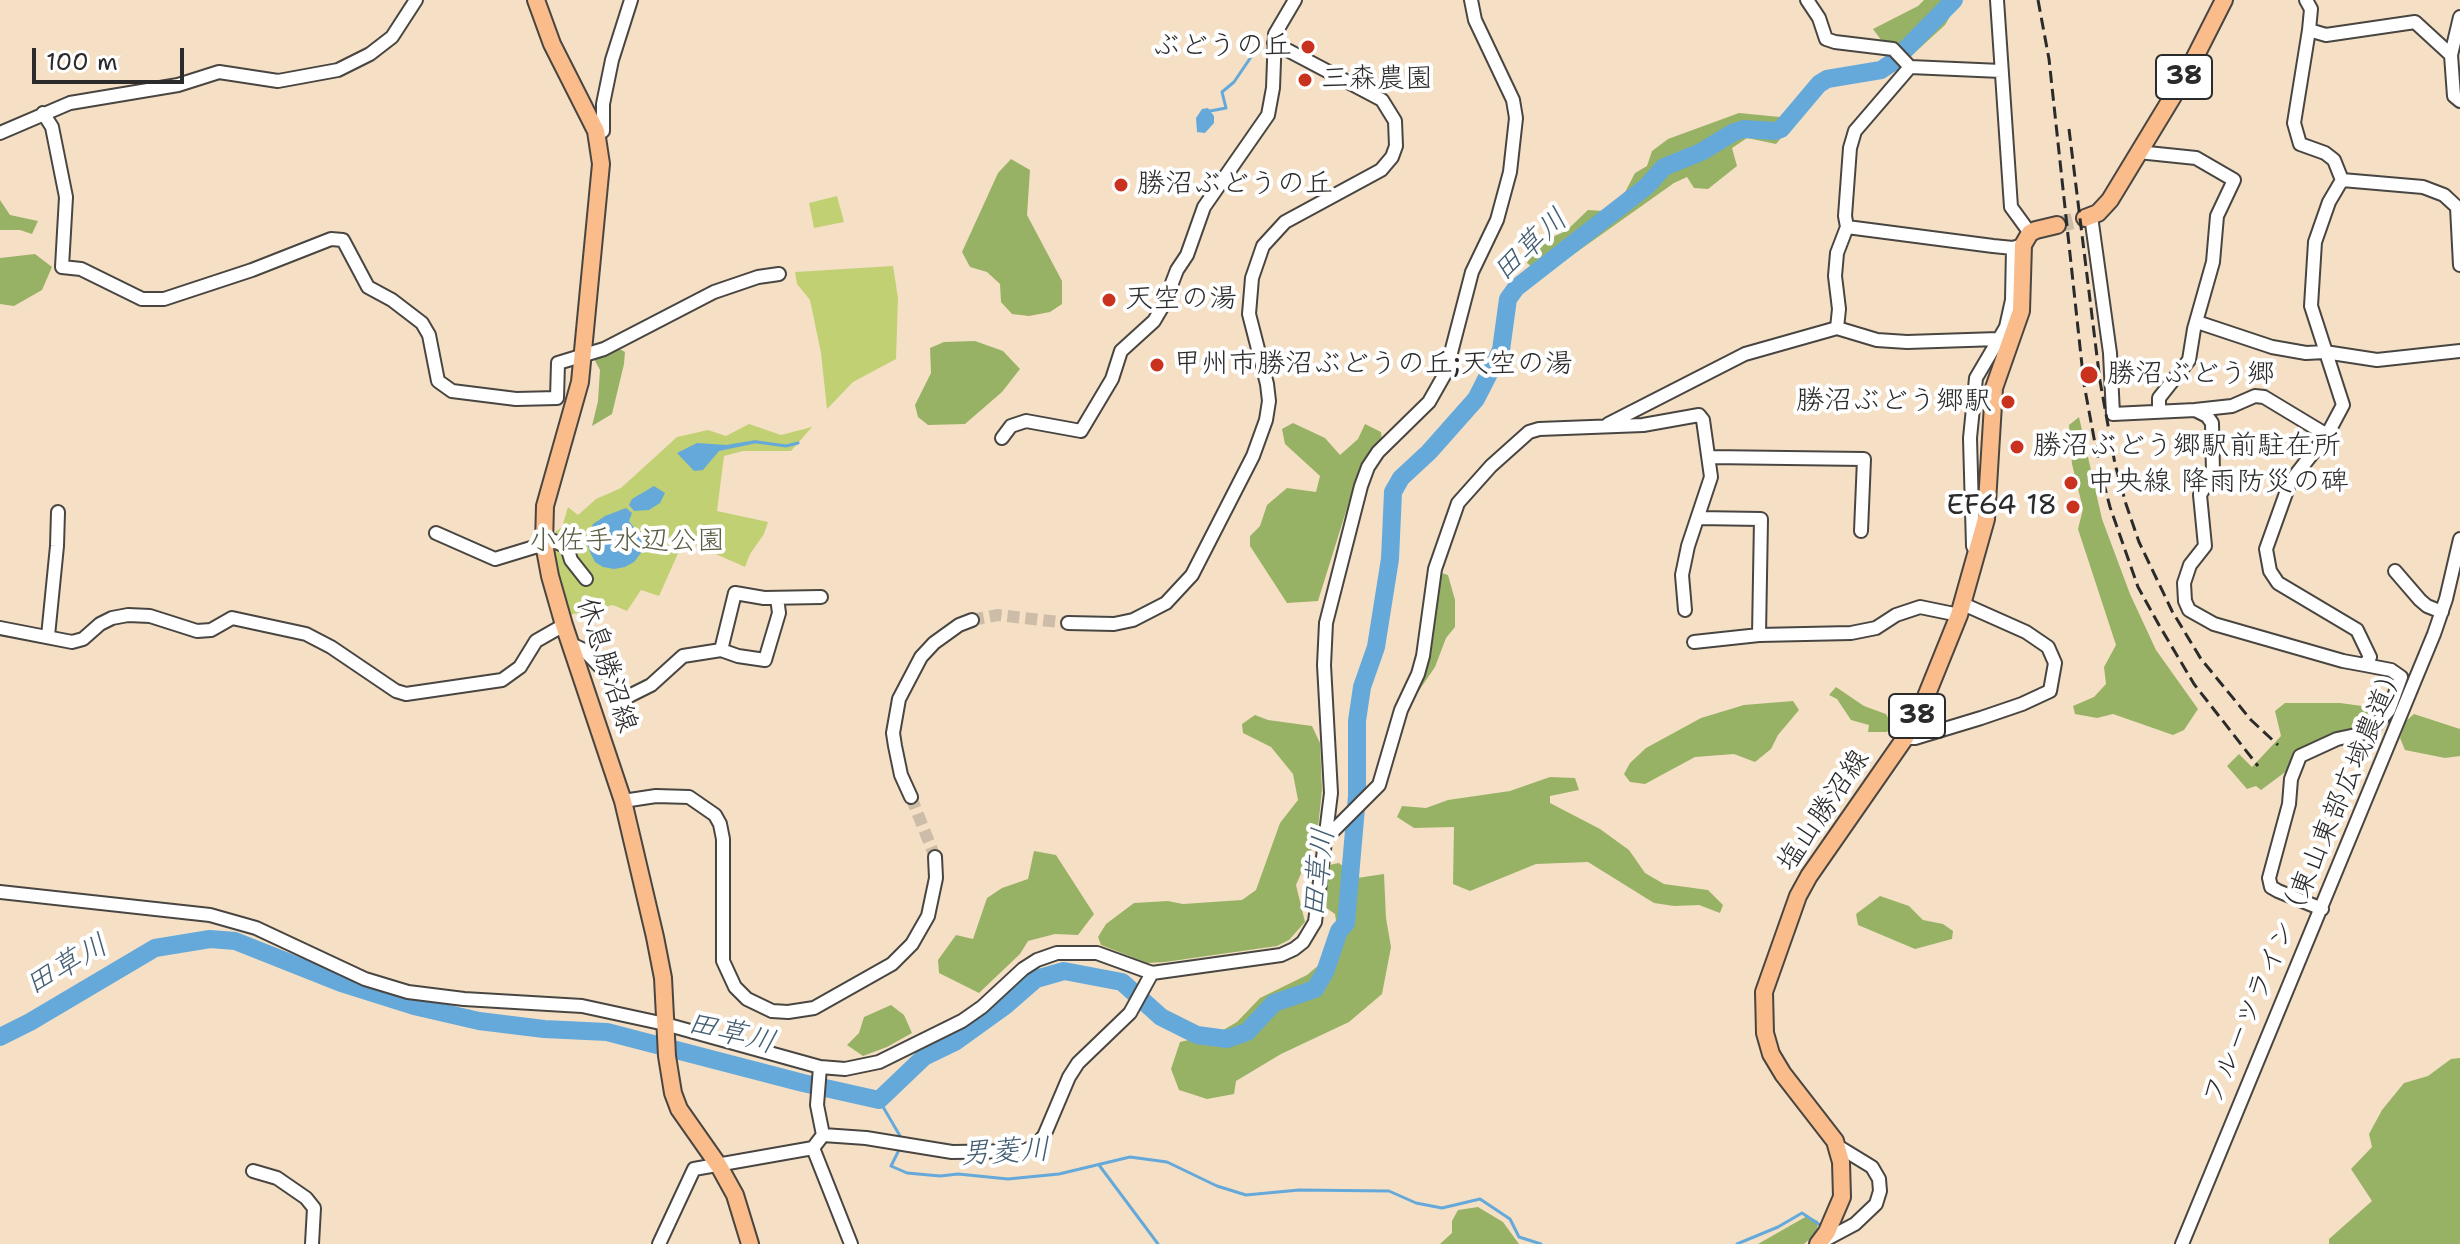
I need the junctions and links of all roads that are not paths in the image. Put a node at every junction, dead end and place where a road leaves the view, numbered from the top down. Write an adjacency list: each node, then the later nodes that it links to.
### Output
1 (416, 0): 17 (street)
2 (536, 0): 19 (main road, 休息勝沼線)
3 (631, 0): 19 (street)
4 (1295, 0): 12 (street)
5 (1471, 0): 67 (street)
6 (1807, 0): 14 (street)
7 (1997, 0): 15 (street)
8 (2224, 0): 20 (main road, 38)
9 (2306, 0): 11 (street)
10 (2460, 17): 13 (street)
11 (2309, 30): 13 (street); 21 (street)
12 (1274, 43): 38 (street); 55 (street)
13 (2451, 55): 16 (street)
14 (1910, 66): 15 (street); 24 (street)
15 (2001, 71): 25 (street)
16 (2460, 101)
17 (43, 113): 18 (street); 33 (street)
18 (0, 133)
19 (597, 135): 33 (main road, 休息勝沼線)
20 (2138, 152): 22 (main road, 38); 28 (street)
21 (2342, 180): 26 (street); 32 (street)
22 (2088, 217): 35 (street)
23 (2057, 225): 25 (main road)
24 (1847, 227): 25 (street); 29 (street)
25 (2022, 242): 30 (street); 46 (main road, 塩山勝沼線 / 38)
26 (2460, 265)
27 (779, 274): 33 (street)
28 (2197, 322): 32 (street); 35 (street)
29 (1837, 328): 30 (street); 36 (street)
30 (1998, 339): 46 (street)
31 (2460, 351): 32 (street)
32 (2325, 352): 37 (street)
33 (584, 356): 45 (main road, 休息勝沼線)
34 (2195, 410): 35 (street); 37 (street); 63 (street)
35 (2159, 411)
36 (1605, 426): 39 (street); 67 (street)
37 (2327, 435): 63 (street)
38 (1002, 438)
39 (1710, 457): 41 (street); 42 (street)
40 (58, 512): 59 (street)
41 (1698, 518): 51 (street); 58 (street)
42 (1861, 531)
43 (436, 533): 45 (street)
44 (2460, 539): 53 (street, フルーツライン（東山東部広域農道）)
45 (544, 544): 48 (street); 56 (main road, 休息勝沼線)
46 (1978, 555): 52 (main road, 塩山勝沼線 / 38)
47 (2395, 571): 53 (street)
48 (586, 579)
49 (821, 597): 50 (street)
50 (777, 598): 62 (street); 62 (street)
51 (1685, 610)
52 (1961, 610): 58 (street); 64 (main road, 塩山勝沼線 / 38); 64 (street)
53 (2442, 612): 70 (street, フルーツライン（東山東部広域農道）)
54 (972, 620): 65 (street)
55 (1068, 623)
56 (564, 625): 59 (street); 61 (main road, 休息勝沼線)
57 (0, 628): 59 (street)
58 (1759, 635): 60 (street)
59 (48, 636)
60 (1694, 642)
61 (571, 644): 62 (street); 66 (main road, 休息勝沼線)
62 (721, 650)
63 (2365, 665): 70 (street)
64 (1905, 738): 75 (main road, 塩山勝沼線 / 38)
65 (911, 797)
66 (623, 801): 68 (street); 72 (main road, 休息勝沼線)
67 (1327, 837): 71 (street)
68 (935, 857)
69 (0, 892): 72 (street)
70 (2322, 909): 84 (street, フルーツライン（東山東部広域農道）)
71 (1152, 973): 73 (street); 74 (street)
72 (666, 1030): 73 (street); 77 (main road, 休息勝沼線)
73 (820, 1067): 74 (street)
74 (823, 1135): 76 (street)
75 (1836, 1145): 83 (main road, 塩山勝沼線 / 38); 83 (street)
76 (813, 1148): 77 (street); 82 (street)
77 (719, 1166): 80 (street); 81 (main road, 休息勝沼線)
78 (253, 1171): 79 (street)
79 (312, 1244)
80 (659, 1244)
81 (750, 1244)
82 (851, 1244)
83 (1818, 1244)
84 (2182, 1244)

